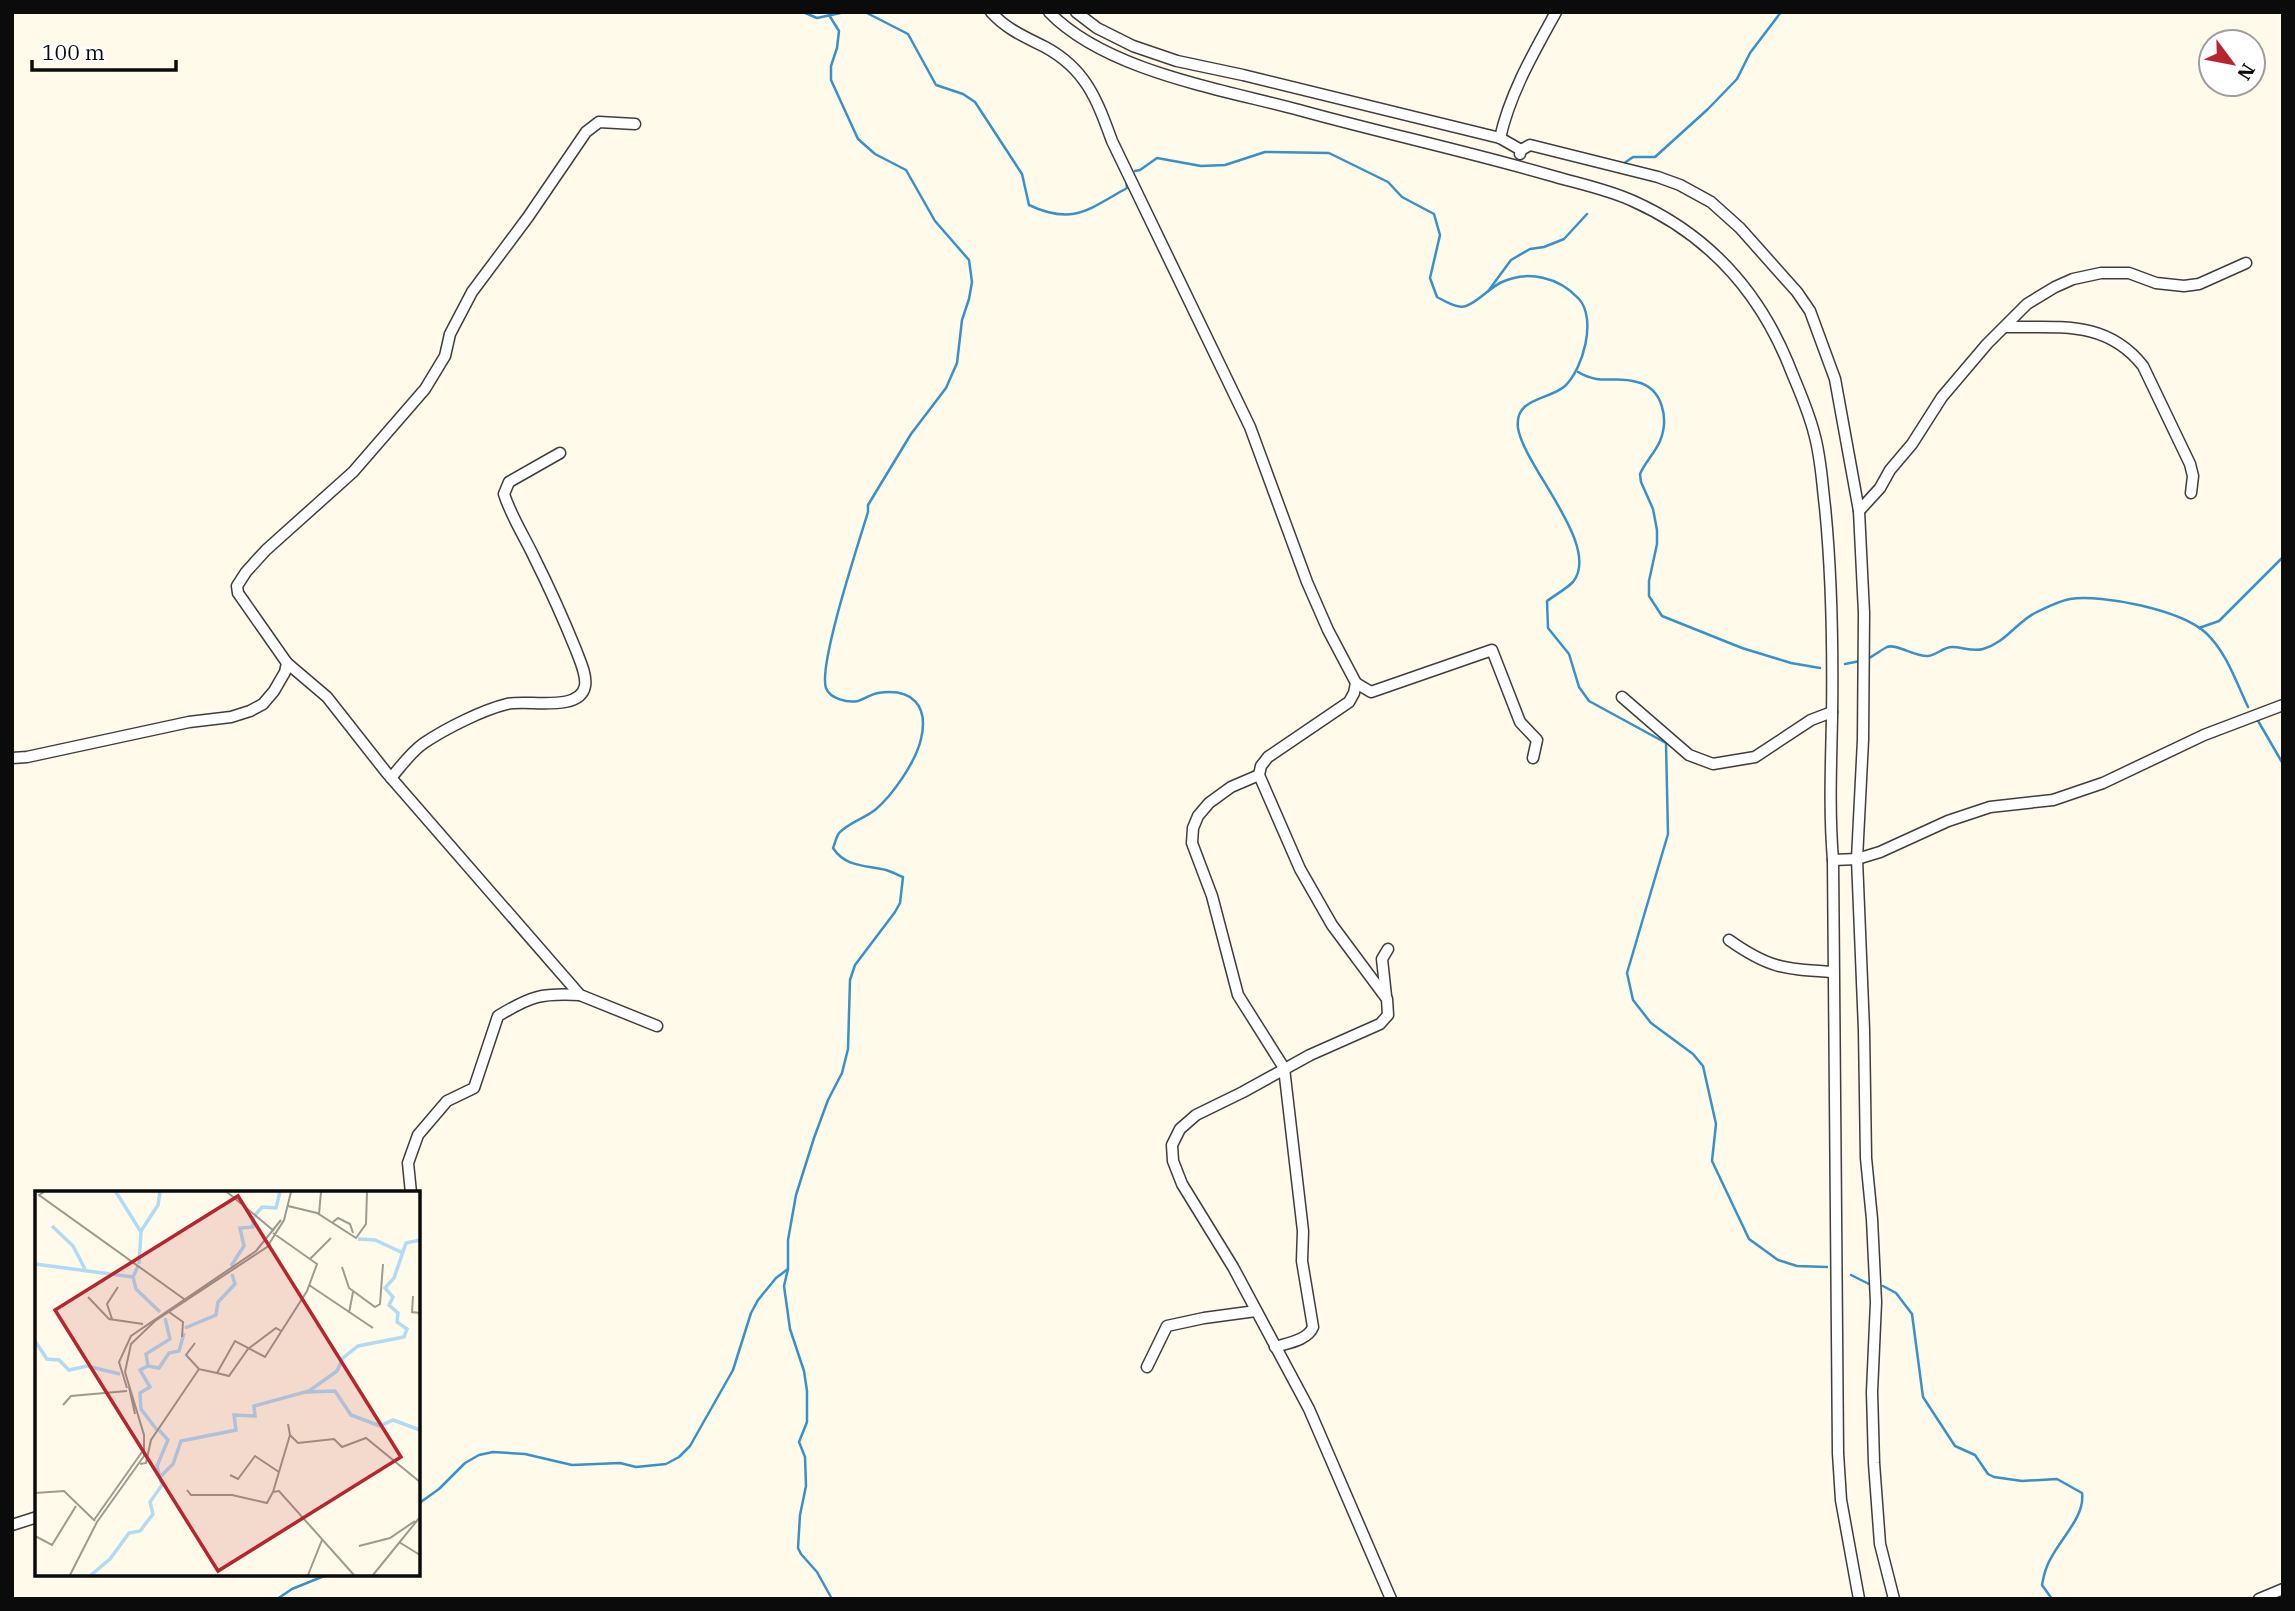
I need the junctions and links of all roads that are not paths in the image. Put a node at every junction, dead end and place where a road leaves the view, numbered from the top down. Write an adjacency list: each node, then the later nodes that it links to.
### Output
1 (991, 12): 15 (street)
2 (1049, 12): 8 (street)
3 (1076, 12): 6 (street)
4 (1556, 12): 6 (street)
5 (635, 124): 14 (street)
6 (1500, 138): 7 (street)
7 (1521, 150): 8 (street); 13 (street)
8 (1516, 166): 18 (street)
9 (2246, 263): 10 (street)
10 (2005, 327): 12 (street); 13 (street)
11 (560, 453): 22 (street)
12 (2191, 493)
13 (1859, 511): 23 (street)
14 (287, 663): 19 (street); 22 (street)
15 (1356, 683): 20 (street); 21 (street)
16 (1622, 697): 18 (street)
17 (2283, 705): 23 (street)
18 (1832, 712): 24 (street)
19 (12, 758)
20 (1533, 758)
21 (1259, 775): 29 (street); 31 (street)
22 (391, 778): 28 (street)
23 (1857, 859): 24 (street); 41 (street)
24 (1833, 860): 27 (street)
25 (1729, 940): 27 (street)
26 (1388, 949): 29 (street)
27 (1833, 972): 40 (street)
28 (580, 995): 30 (street); 32 (street)
29 (1387, 999): 31 (street)
30 (657, 1026)
31 (1284, 1068): 33 (street); 34 (street)
32 (411, 1191)
33 (1256, 1311): 34 (street); 35 (street)
34 (1275, 1347): 39 (street)
35 (1147, 1367)
36 (35, 1518): 37 (street)
37 (12, 1525)
38 (2283, 1589): 42 (street)
39 (1391, 1599)
40 (1859, 1599)
41 (1894, 1599)
42 (2259, 1599)

